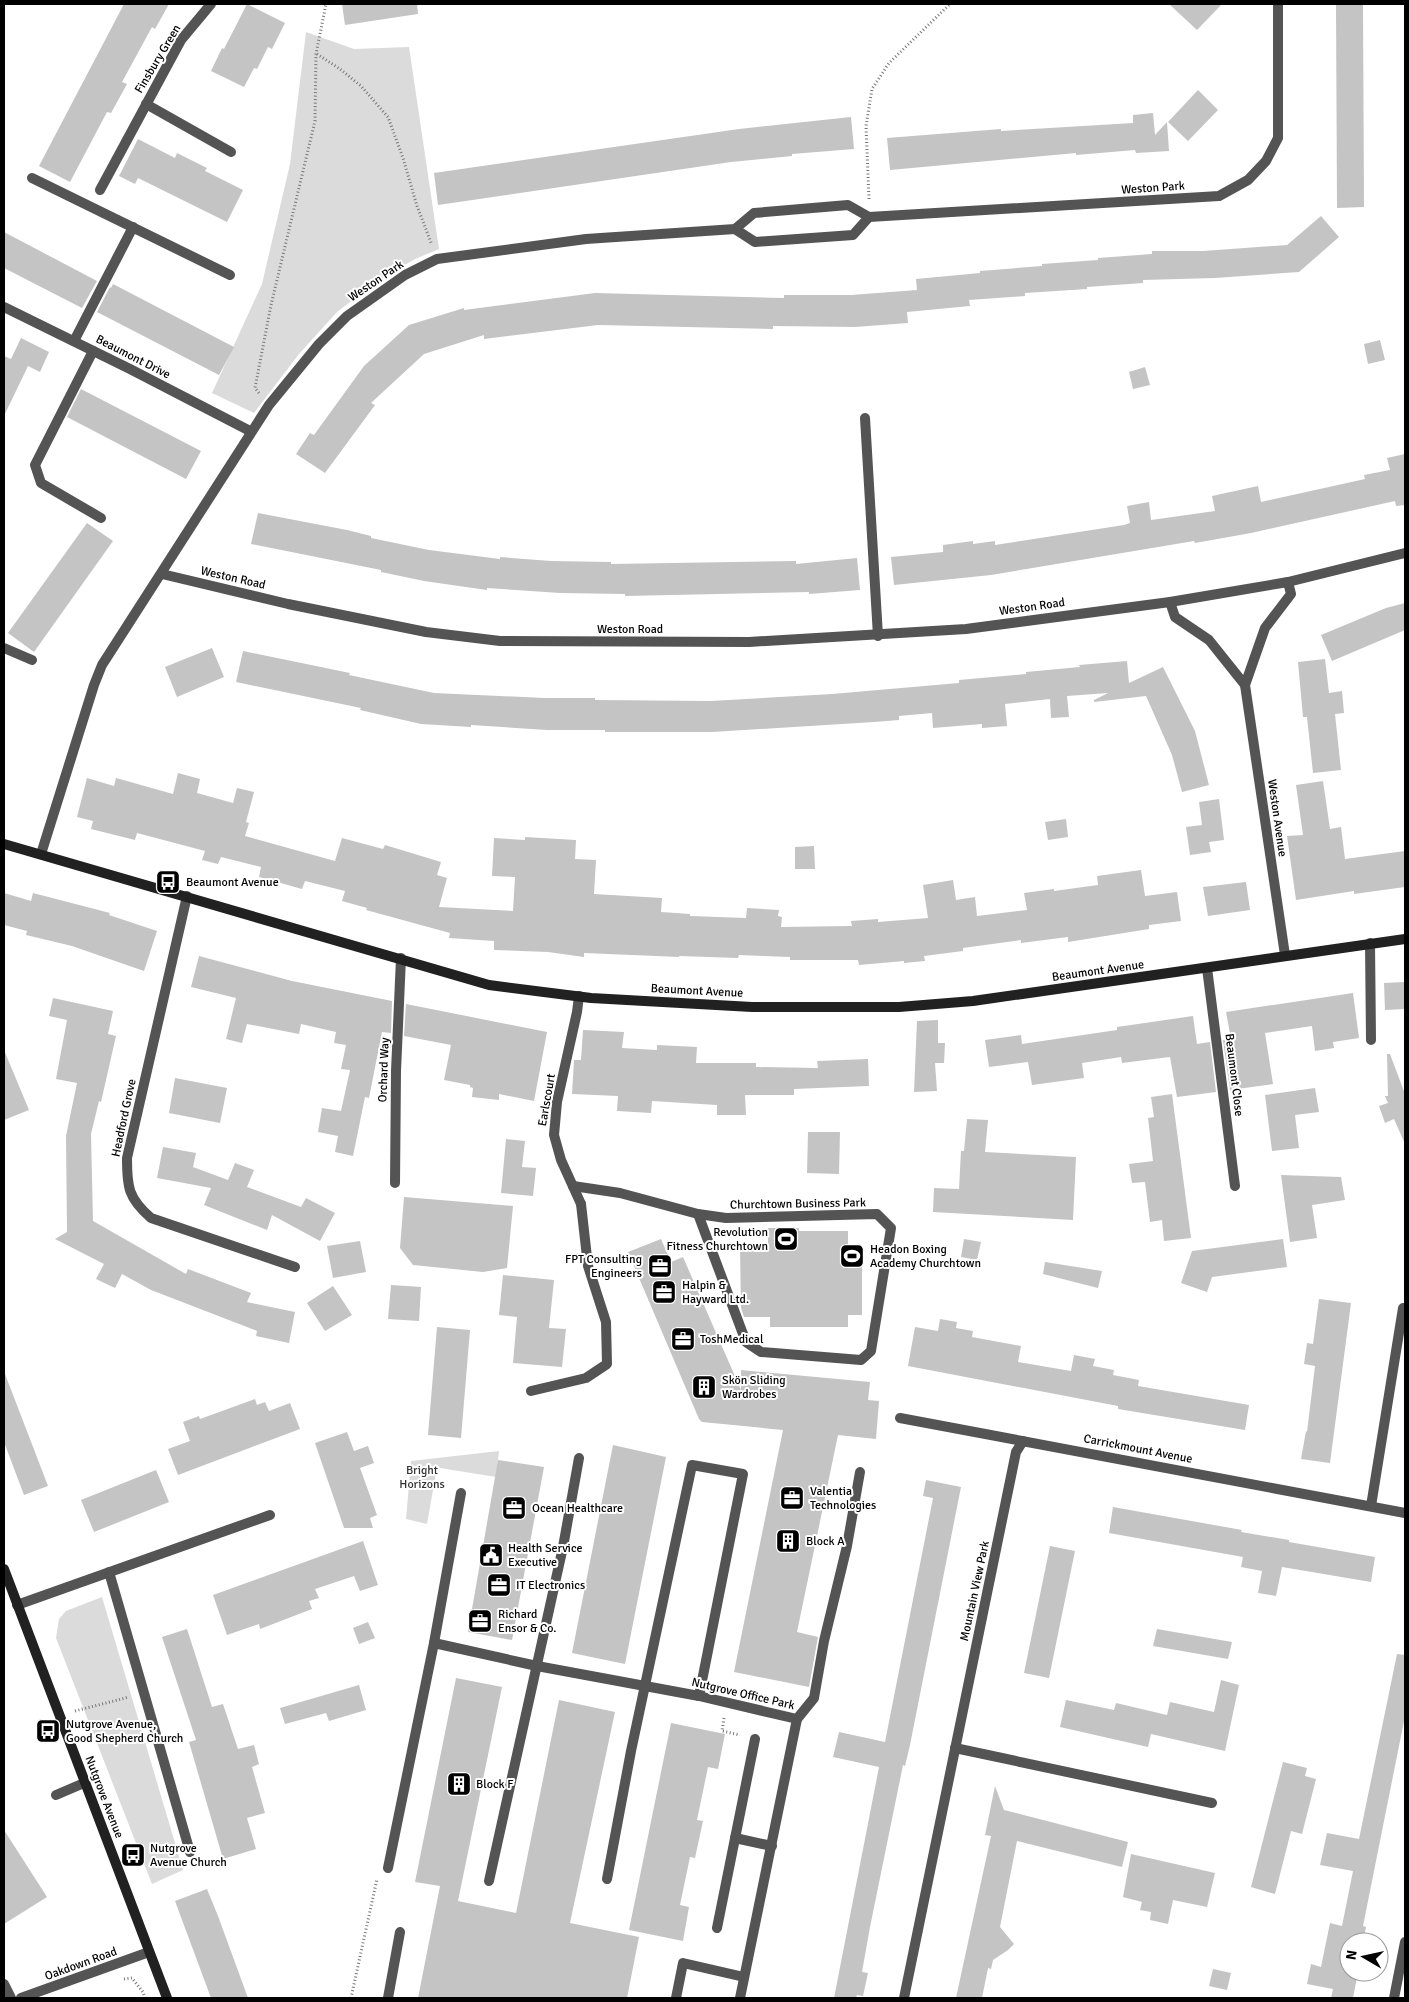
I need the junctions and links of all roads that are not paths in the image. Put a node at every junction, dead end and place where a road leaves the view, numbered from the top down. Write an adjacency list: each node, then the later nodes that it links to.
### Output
1 (211, 4): 3 (street, Finsbury Green)
2 (1278, 4): 7 (street, Weston Park)
3 (146, 104): 4 (street, Finsbury Green); 6 (street, Finsbury Green)
4 (231, 152)
5 (32, 178): 8 (street)
6 (100, 190)
7 (869, 217): 9 (street); 9 (street)
8 (133, 227): 10 (street); 12 (street)
9 (735, 229): 15 (street, Weston Park)
10 (230, 275)
11 (4, 307): 12 (street, Beaumont Drive)
12 (74, 341): 13 (street, Beaumont Drive)
13 (93, 351): 15 (street, Beaumont Drive); 16 (street)
14 (865, 418): 21 (street)
15 (250, 431): 18 (street, Weston Park)
16 (101, 518)
17 (1405, 553): 19 (street, Weston Road)
18 (162, 574): 21 (street, Weston Road); 26 (street)
19 (1288, 582): 20 (street, Weston Road); 24 (street, Weston Avenue)
20 (1170, 602): 21 (street, Weston Road); 24 (street)
21 (878, 636)
22 (4, 648): 23 (street)
23 (32, 660)
24 (1245, 685): 30 (street, Weston Avenue)
25 (4, 844): 26 (street, Beaumont Avenue)
26 (41, 854): 27 (street, Beaumont Avenue)
27 (187, 896): 31 (street, Beaumont Avenue); 39 (street, Headford Grove)
28 (1405, 939): 29 (street, Beaumont Avenue)
29 (1370, 943): 30 (street, Beaumont Avenue); 34 (street)
30 (1285, 955): 32 (street, Beaumont Avenue)
31 (401, 958): 33 (street, Beaumont Avenue); 35 (street, Orchard Way)
32 (1207, 968): 33 (street, Beaumont Avenue); 37 (street, Beaumont Close)
33 (578, 996): 36 (street, Earlscourt)
34 (1371, 1040)
35 (395, 1183)
36 (573, 1186): 38 (street, Churchtown Business Park); 41 (street, Earlscourt)
37 (1235, 1186)
38 (698, 1214): 38 (street, Churchtown Business Park)
39 (295, 1267)
40 (1403, 1308): 47 (street)
41 (531, 1391)
42 (900, 1418): 43 (street, Carrickmount Avenue)
43 (1022, 1441): 47 (street, Carrickmount Avenue); 59 (street, Mountain View Park)
44 (579, 1458): 54 (street)
45 (860, 1472): 57 (street)
46 (461, 1492): 53 (street)
47 (1370, 1506): 48 (street, Carrickmount Avenue)
48 (1405, 1513)
49 (270, 1515): 51 (street)
50 (4, 1569): 52 (street, Nutgrove Avenue)
51 (109, 1572): 52 (street); 65 (street)
52 (17, 1605): 60 (street, Nutgrove Avenue)
53 (434, 1643): 54 (street, Nutgrove Office Park); 66 (street)
54 (536, 1666): 55 (street, Nutgrove Office Park); 68 (street)
55 (645, 1688): 56 (street, Nutgrove Office Park); 56 (street); 67 (street)
56 (699, 1696): 57 (street, Nutgrove Office Park)
57 (797, 1719): 64 (street, Nutgrove Office Park)
58 (755, 1739): 63 (street)
59 (955, 1748): 62 (street); 81 (street, Mountain View Park)
60 (84, 1783): 61 (street); 72 (street, Nutgrove Avenue)
61 (56, 1795)
62 (1212, 1803)
63 (735, 1838): 64 (street); 69 (street)
64 (772, 1846): 73 (street, Nutgrove Office Park)
65 (190, 1852)
66 (388, 1868)
67 (607, 1879)
68 (489, 1881)
69 (717, 1928)
70 (400, 1932): 78 (street)
71 (1405, 1942): 82 (street)
72 (149, 1952): 76 (street, Oakdown Road); 77 (street, Nutgrove Avenue)
73 (744, 1978): 79 (street); 80 (street, Nutgrove Office Park)
74 (4, 1984): 75 (street)
75 (11, 1998)
76 (21, 1998)
77 (167, 1998)
78 (388, 1998)
79 (676, 1998)
80 (740, 1998)
81 (904, 1998)
82 (1394, 1998)

